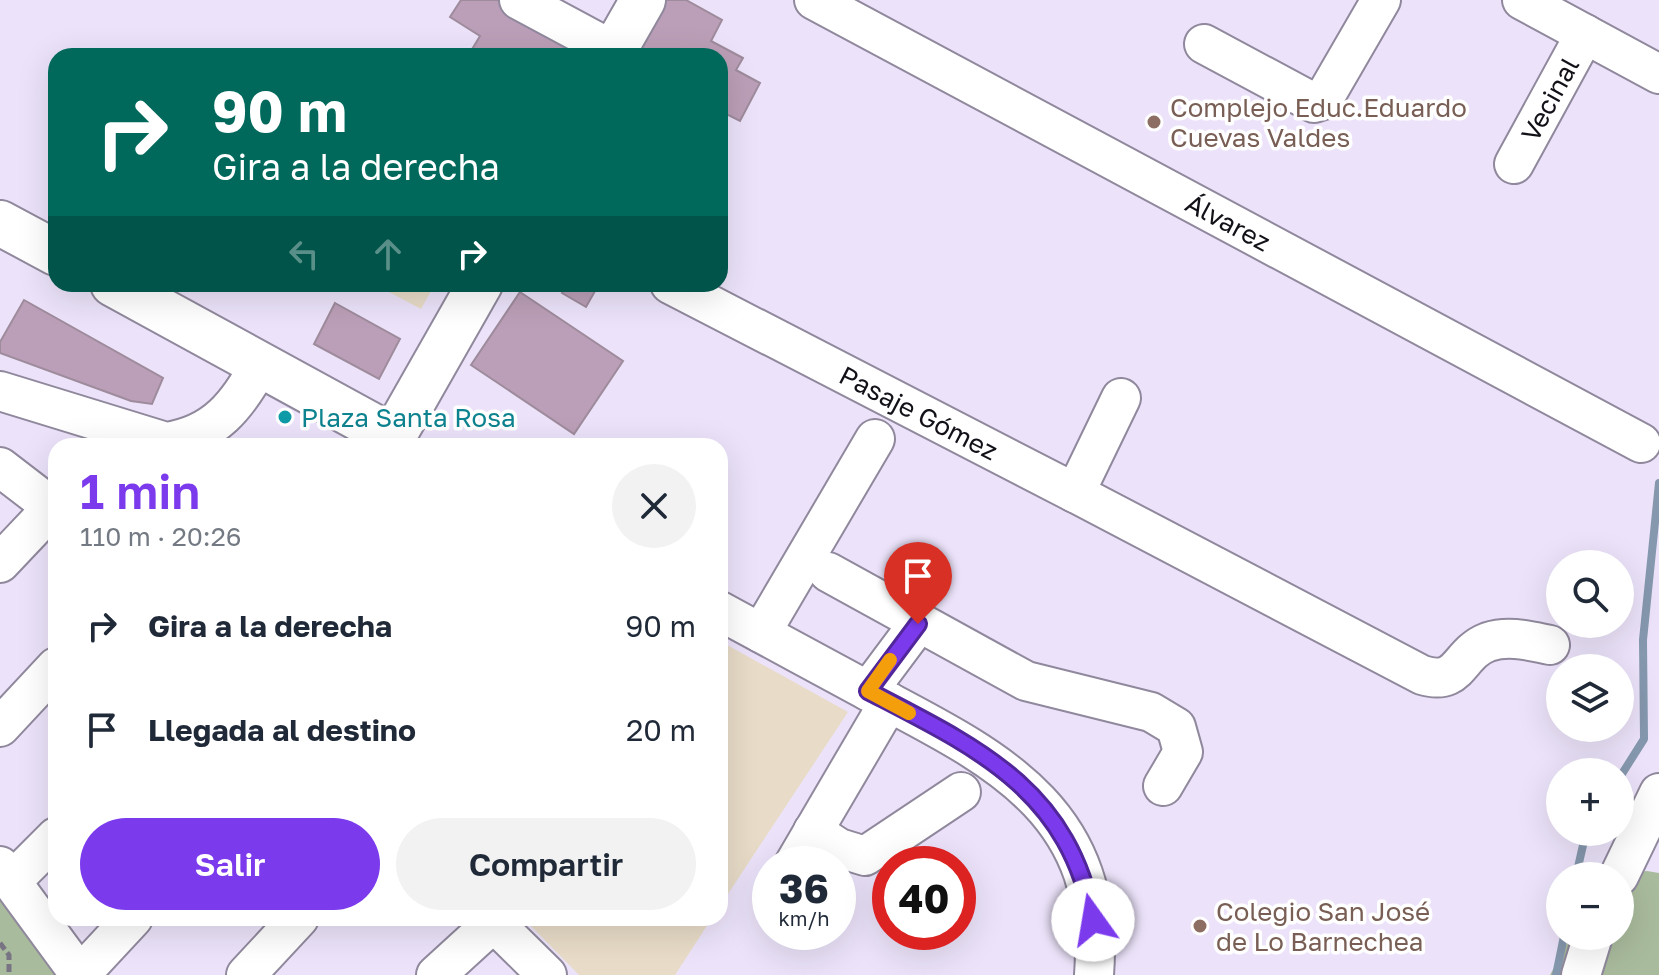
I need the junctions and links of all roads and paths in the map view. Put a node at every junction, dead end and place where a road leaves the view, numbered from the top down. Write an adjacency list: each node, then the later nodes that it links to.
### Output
1 (519, 0): 8 (street)
2 (643, 0): 9 (main road)
3 (814, 0): 25 (street, Álvarez)
4 (1381, 0): 7 (street)
5 (1522, 0): 6 (street, Vecinal)
6 (1585, 34): 10 (street, Vecinal); 11 (street, Vecinal)
7 (1204, 44)
8 (603, 48)
9 (615, 48)
10 (1659, 74)
11 (1514, 164)
12 (0, 223): 13 (main road)
13 (48, 249)
14 (128, 292): 17 (main road)
15 (476, 292): 23 (main road)
16 (686, 292): 27 (street, Pasaje Gómez)
17 (260, 364): 21 (street); 22 (main road)
18 (0, 391): 20 (street)
19 (1121, 398): 27 (street)
20 (153, 438)
21 (190, 438)
22 (396, 438)
23 (403, 438)
24 (875, 439): 34 (street)
25 (1641, 443)
26 (0, 467): 28 (street)
27 (1075, 493): 35 (street, Pasaje Gómez)
28 (48, 504)
29 (48, 515): 30 (street)
30 (0, 563)
31 (828, 572): 33 (street)
32 (728, 616): 34 (street)
33 (918, 624): 37 (street); 39 (street)
34 (761, 633): 37 (street)
35 (1550, 645)
36 (48, 676): 38 (street)
37 (879, 697): 42 (street); 58 (street)
38 (0, 727)
39 (1163, 786)
40 (961, 792): 42 (street)
41 (1659, 793): 45 (street)
42 (813, 831): 44 (street)
43 (48, 843): 46 (street)
44 (804, 846)
45 (1626, 862)
46 (6, 874): 54 (street)
47 (126, 926): 54 (street)
48 (292, 926): 55 (street)
49 (486, 926): 56 (street)
50 (498, 926): 57 (street)
51 (0, 943): 53 (path)
52 (1589, 950): 59 (street)
53 (9, 975)
54 (80, 975)
55 (246, 975)
56 (436, 975)
57 (547, 975)
58 (1094, 975)
59 (1581, 975)

